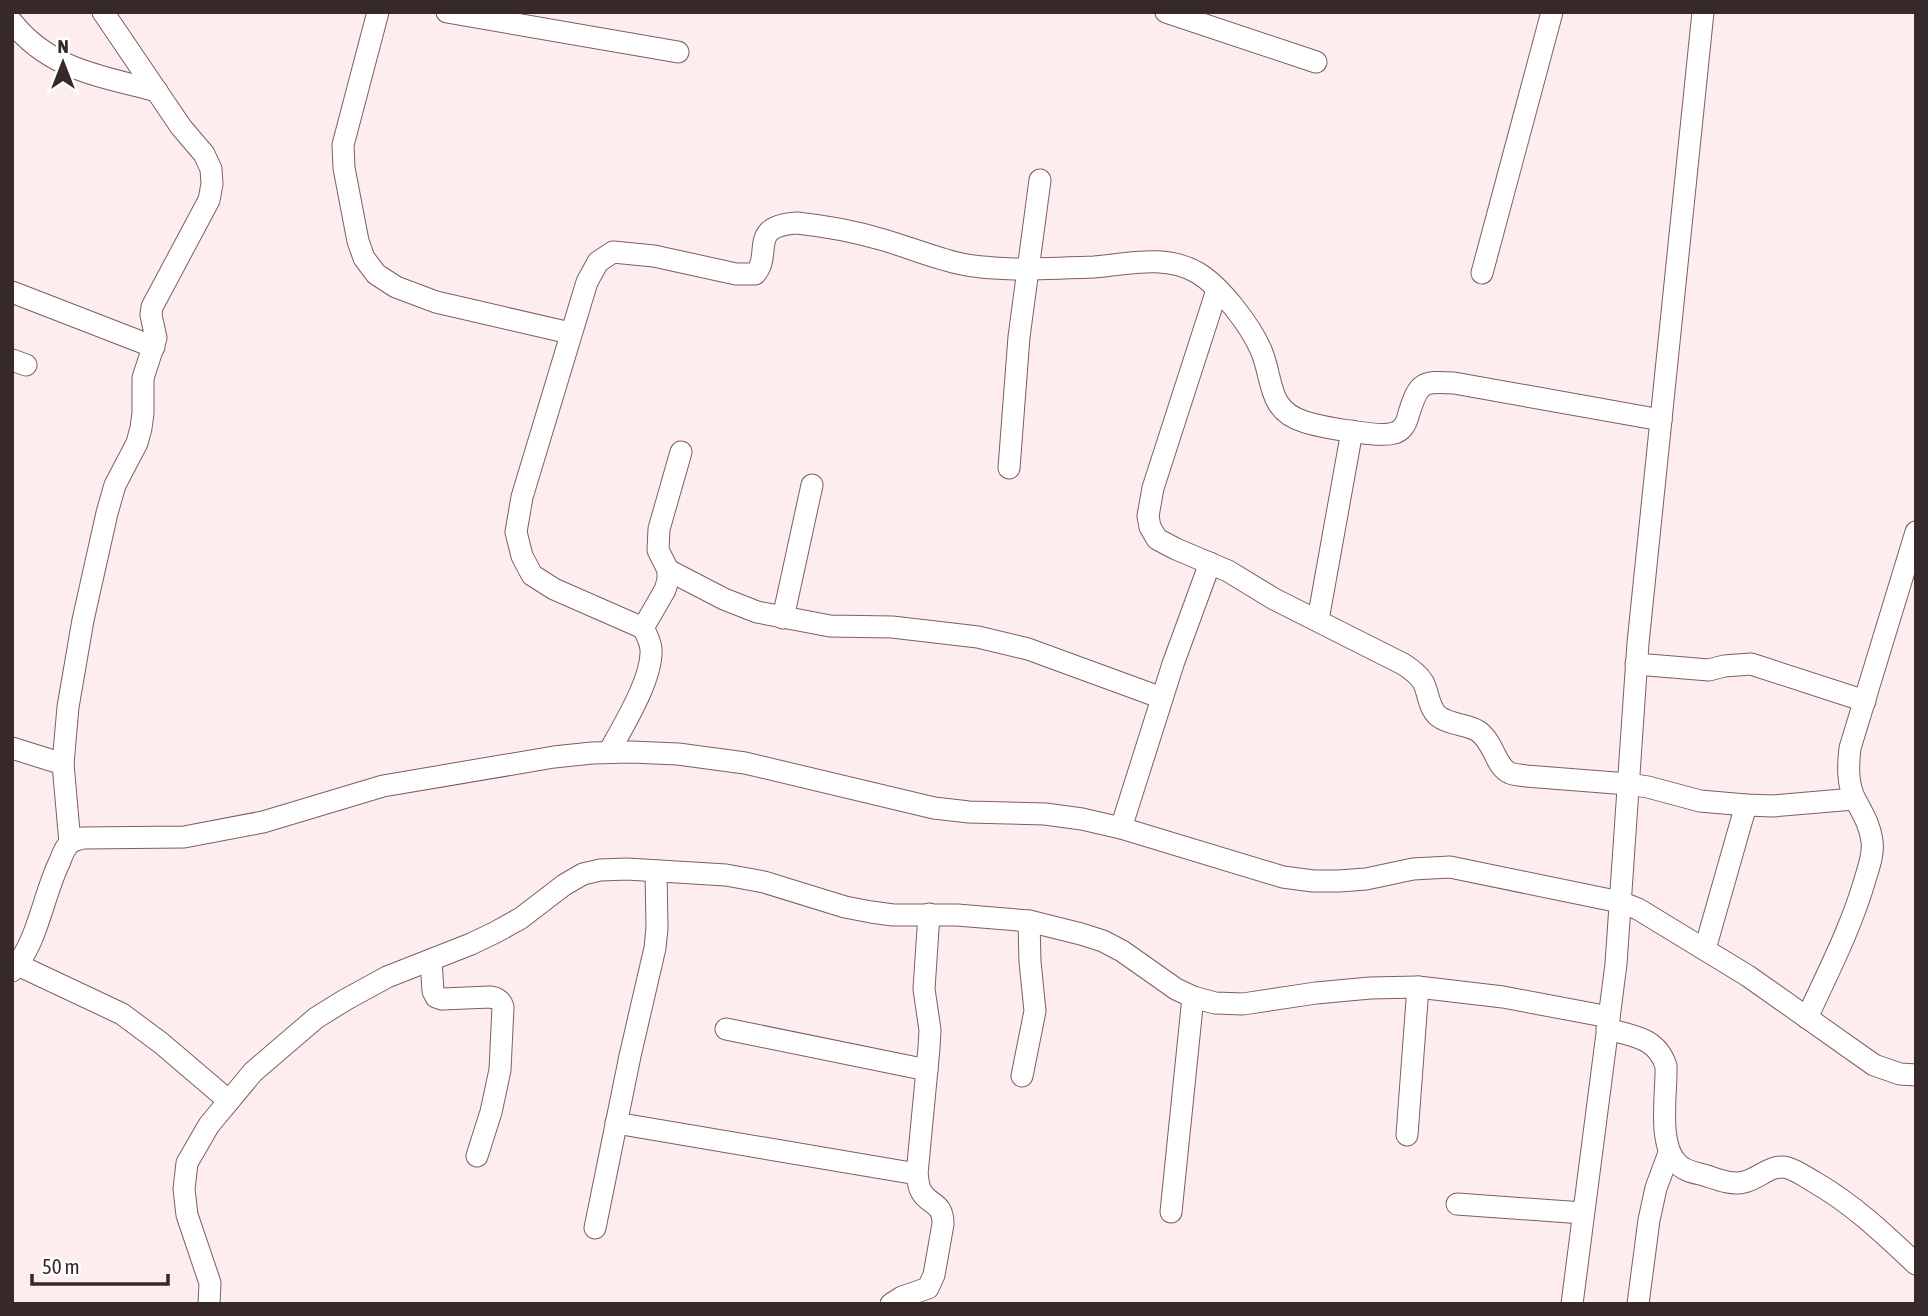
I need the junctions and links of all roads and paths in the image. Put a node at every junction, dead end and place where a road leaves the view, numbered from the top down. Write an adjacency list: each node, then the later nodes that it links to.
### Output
1 (103, 12): 10 (street)
2 (378, 12): 16 (street)
3 (447, 12): 8 (street)
4 (1166, 12): 9 (street)
5 (1552, 12): 13 (street)
6 (1703, 12): 18 (street)
7 (12, 22): 10 (street)
8 (678, 52)
9 (1316, 62)
10 (157, 91): 17 (street)
11 (1040, 180): 12 (street)
12 (1028, 268): 14 (street); 16 (street); 21 (street)
13 (1482, 273)
14 (1217, 290): 19 (street); 24 (street)
15 (12, 292): 17 (street)
16 (570, 333): 28 (street)
17 (154, 346): 34 (street)
18 (1661, 420): 19 (street); 29 (street)
19 (1352, 431): 27 (street)
20 (681, 452): 25 (street)
21 (1009, 468)
22 (812, 485): 26 (street)
23 (1916, 532): 31 (street)
24 (1210, 563): 27 (street); 30 (street)
25 (668, 570): 26 (street); 28 (street)
26 (783, 618): 30 (street)
27 (1318, 620): 35 (street)
28 (643, 628): 33 (street)
29 (1636, 663): 31 (street); 35 (street)
30 (1163, 698): 38 (street)
31 (1865, 701): 36 (street)
32 (12, 748): 34 (street)
33 (609, 752): 38 (street); 39 (street)
34 (63, 764): 39 (street)
35 (1628, 784): 37 (street); 41 (street)
36 (1854, 799): 37 (street); 49 (street)
37 (1746, 805): 44 (street)
38 (1121, 828): 41 (street)
39 (70, 843): 46 (street)
40 (656, 871): 42 (street); 45 (street); 56 (street)
41 (1620, 902): 44 (street); 50 (street)
42 (929, 914): 43 (street); 52 (street)
43 (1029, 921): 48 (street); 54 (street)
44 (1705, 949): 49 (street)
45 (431, 960): 55 (street); 59 (street)
46 (15, 968): 55 (street)
47 (1418, 987): 48 (street); 50 (street); 57 (street)
48 (1193, 997): 62 (street)
49 (1807, 1018): 53 (street)
50 (1608, 1023): 58 (street); 63 (street)
51 (726, 1028): 52 (street)
52 (927, 1070): 60 (street)
53 (1916, 1075)
54 (1022, 1076)
55 (229, 1101): 66 (street)
56 (616, 1123): 60 (street); 64 (street)
57 (1407, 1135)
58 (1669, 1153): 65 (street); 69 (street)
59 (477, 1156)
60 (917, 1174): 67 (street)
61 (1457, 1204): 63 (street)
62 (1171, 1212)
63 (1583, 1213): 68 (street)
64 (595, 1228)
65 (1916, 1264)
66 (211, 1301)
67 (891, 1304)
68 (1572, 1304)
69 (1638, 1304)

